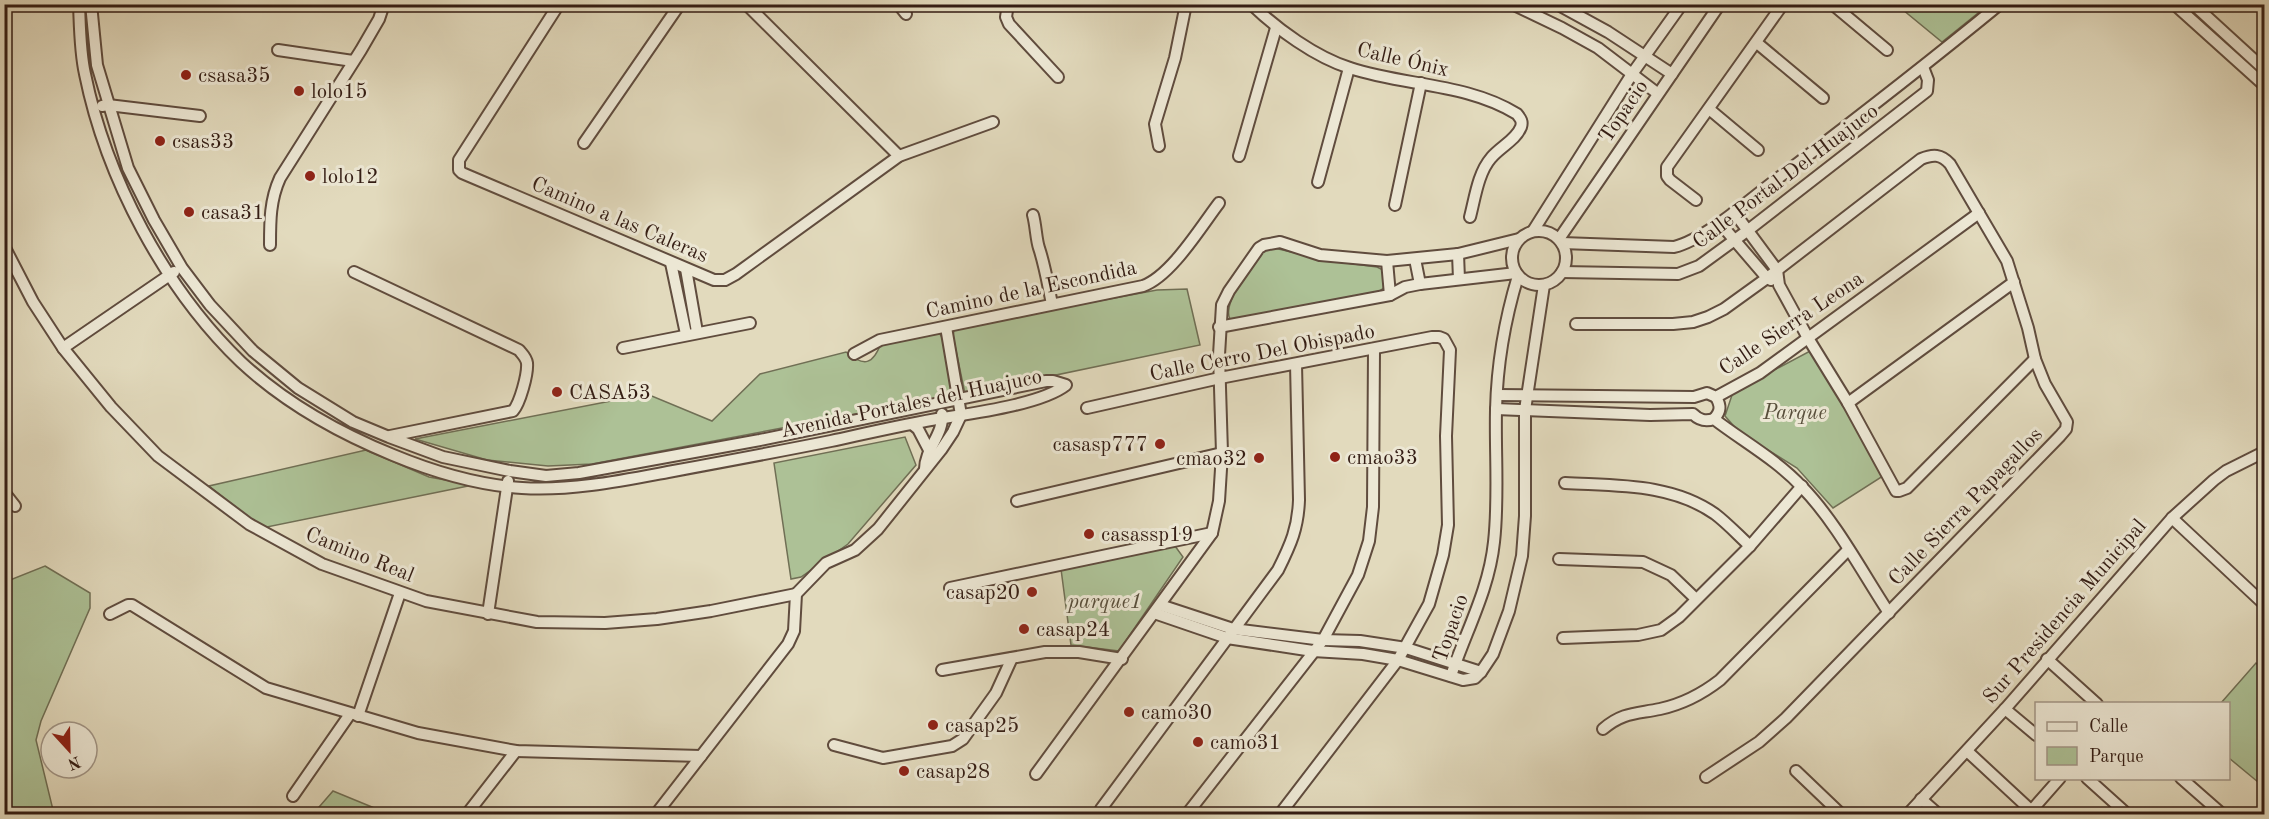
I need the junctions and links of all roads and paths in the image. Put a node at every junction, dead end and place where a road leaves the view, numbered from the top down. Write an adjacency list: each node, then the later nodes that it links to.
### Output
1 (79, 4): 40 (street, Avenida Portales del Huajuco)
2 (91, 4): 39 (street, Avenida Portales del Huajuco)
3 (384, 4): 28 (street)
4 (559, 4): 68 (street, Camino a las Caleras)
5 (680, 4): 44 (street)
6 (746, 4): 47 (street)
7 (898, 4): 20 (street)
8 (1008, 4): 34 (street)
9 (1186, 4): 45 (street)
10 (1251, 4): 21 (street, Calle Ónix)
11 (1512, 4): 24 (street)
12 (1557, 4): 22 (street)
13 (1683, 4): 27 (street, Topacio)
14 (1720, 4): 33 (street, Topacio)
15 (1783, 4): 23 (street)
16 (1832, 4): 26 (street)
17 (2000, 4): 29 (street, Calle Portal Del Huajuco)
18 (2174, 4): 36 (street)
19 (2193, 4): 31 (street)
20 (906, 14)
21 (1276, 28): 30 (street, Calle Ónix); 48 (street)
22 (1608, 32): 24 (street); 27 (street)
23 (1757, 43): 38 (street); 41 (street)
24 (1598, 48): 32 (street)
25 (278, 50): 28 (street)
26 (1887, 50)
27 (1645, 56): 32 (street, Topacio); 33 (street)
28 (353, 61): 63 (street)
29 (1923, 67): 53 (street, Calle Portal Del Huajuco); 59 (street, Calle Portal Del Huajuco)
30 (1349, 68): 35 (street, Calle Ónix); 49 (street)
31 (2265, 69)
32 (1632, 74): 37 (street); 58 (street, Topacio)
33 (1671, 74): 37 (street, Topacio)
34 (1058, 77)
35 (1421, 82): 52 (street); 56 (street, Calle Ónix)
36 (2265, 85)
37 (1657, 93): 61 (street, Topacio)
38 (1823, 98)
39 (108, 105): 40 (street); 42 (street); 69 (street, Avenida Portales del Huajuco)
40 (93, 109): 75 (street, Avenida Portales del Huajuco)
41 (1709, 109): 46 (street); 50 (street)
42 (200, 116)
43 (993, 122): 47 (street, Camino a las Caleras)
44 (584, 142)
45 (1160, 146)
46 (1758, 150)
47 (899, 156): 70 (street, Camino a las Caleras)
48 (1239, 156)
49 (1318, 182)
50 (1696, 200)
51 (1219, 203): 83 (street, Camino de la Escondida)
52 (1395, 205)
53 (1734, 212): 57 (street, Calle Portal Del Huajuco); 59 (street)
54 (1979, 213): 71 (street); 78 (street); 89 (street, Calle Sierra Leona)
55 (1034, 215): 83 (street)
56 (1470, 217)
57 (1719, 222): 61 (street, Calle Portal Del Huajuco); 62 (street)
58 (1533, 231): 60 (street); 61 (street)
59 (1748, 231): 62 (street, Calle Portal Del Huajuco); 71 (street)
60 (1518, 239): 65 (street); 74 (street)
61 (1560, 241): 73 (street)
62 (1735, 241): 73 (street, Calle Portal Del Huajuco); 76 (street)
63 (270, 245)
64 (4, 246): 90 (street, Camino Real)
65 (1458, 254): 66 (street); 77 (street)
66 (1415, 259): 67 (street); 79 (street)
67 (1387, 261): 82 (street); 87 (street)
68 (671, 263): 70 (street, Camino a las Caleras); 88 (street)
69 (182, 268): 75 (street); 114 (street, Avenida Portales del Huajuco)
70 (686, 269): 88 (street)
71 (1777, 270): 76 (street); 81 (street)
72 (354, 272): 114 (street)
73 (1562, 272): 80 (street)
74 (1517, 274): 77 (street); 80 (street); 97 (street, Topacio)
75 (169, 275): 90 (street); 115 (street, Avenida Portales del Huajuco)
76 (1767, 278): 81 (street); 85 (street)
77 (1459, 279): 79 (street)
78 (2014, 282): 94 (street); 103 (street)
79 (1420, 284): 82 (street)
80 (1544, 285): 98 (street)
81 (1779, 285): 89 (street)
82 (1390, 295): 87 (street)
83 (1052, 304): 86 (street, Camino de la Escondida)
84 (750, 323): 88 (street)
85 (1576, 324)
86 (946, 327): 93 (street, Camino de la Escondida); 102 (street)
87 (1219, 327): 96 (street)
88 (692, 333): 91 (street)
89 (1808, 338): 101 (street, Calle Sierra Leona); 103 (street)
90 (63, 348): 133 (street, Camino Real)
91 (623, 348)
92 (1374, 350): 95 (street, Calle Cerro Del Obispado); 143 (street); 144 (street, Calle Cerro Del Obispado)
93 (854, 354)
94 (2035, 359): 103 (street); 138 (street, Calle Sierra Papagallos)
95 (1296, 364): 96 (street, Calle Cerro Del Obispado); 141 (street)
96 (1220, 378): 105 (street, Calle Cerro Del Obispado); 118 (street)
97 (1497, 395): 98 (street, Calle Sierra Leona); 106 (street, Topacio)
98 (1527, 395): 99 (street, Calle Sierra Leona); 107 (street)
99 (1574, 396): 100 (street, Calle Sierra Leona); 108 (street)
100 (1694, 397): 101 (street, Calle Sierra Leona); 109 (street)
101 (1716, 397): 112 (street)
102 (958, 400): 104 (street, Avenida Portales del Huajuco); 110 (street); 110 (street, Avenida Portales del Huajuco)
103 (1848, 403)
104 (941, 404): 111 (street); 120 (street, Avenida Portales del Huajuco)
105 (1087, 408)
106 (1496, 409): 107 (street); 150 (street, Topacio)
107 (1525, 410): 108 (street); 152 (street)
108 (1573, 411): 109 (street)
109 (1693, 414): 112 (street)
110 (961, 416): 111 (street, Avenida Portales del Huajuco); 119 (street)
111 (943, 418): 113 (street, Avenida Portales del Huajuco); 116 (street)
112 (1714, 419): 122 (street)
113 (912, 424): 116 (street); 123 (street, Avenida Portales del Huajuco)
114 (389, 437): 115 (street); 120 (street, Avenida Portales del Huajuco)
115 (377, 448): 123 (street, Avenida Portales del Huajuco)
116 (929, 450): 119 (street)
117 (2265, 452): 127 (street, Sur Presidencia Municipal)
118 (1222, 453): 125 (street); 128 (street)
119 (925, 469): 134 (street)
120 (510, 471): 123 (street)
121 (1565, 483): 129 (street)
122 (1802, 486): 129 (street); 130 (street)
123 (507, 487): 140 (street)
124 (4, 492): 126 (street)
125 (1017, 501)
126 (15, 506)
127 (2172, 518): 136 (street); 148 (street, Sur Presidencia Municipal)
128 (1212, 533): 132 (street); 137 (street)
129 (1750, 546): 135 (street)
130 (1848, 550): 138 (street); 157 (street)
131 (1559, 559): 135 (street)
132 (950, 588)
133 (400, 593): 140 (street, Camino Real); 156 (street)
134 (796, 594): 140 (street, Camino Real); 162 (street)
135 (1696, 599): 142 (street)
136 (2265, 604)
137 (1157, 609): 141 (street); 147 (street)
138 (1889, 613): 165 (street, Calle Sierra Papagallos)
139 (111, 614): 156 (street)
140 (488, 614)
141 (1230, 634): 143 (street); 145 (street); 171 (street)
142 (1563, 638)
143 (1323, 640): 144 (street); 145 (street)
144 (1406, 648): 149 (street); 150 (street)
145 (1313, 651): 149 (street); 175 (street)
146 (1012, 658): 147 (street); 151 (street); 159 (street)
147 (1122, 659): 164 (street)
148 (2047, 659): 154 (street); 155 (street, Sur Presidencia Municipal)
149 (1398, 660): 153 (street); 176 (street)
150 (1455, 664): 152 (street); 153 (street, Topacio)
151 (942, 670)
152 (1481, 672): 153 (street, Topacio)
153 (1451, 676)
154 (2095, 702)
155 (2005, 708): 158 (street); 161 (street, Sur Presidencia Municipal)
156 (354, 715): 160 (street); 169 (street)
157 (1603, 729)
158 (2035, 733)
159 (834, 745)
160 (516, 751): 162 (street); 173 (street)
161 (1967, 751): 170 (street, Sur Presidencia Municipal); 172 (street)
162 (701, 756): 174 (street)
163 (1796, 771): 177 (street)
164 (1036, 774)
165 (1706, 777)
166 (2058, 780): 172 (street)
167 (2089, 780): 180 (street)
168 (2183, 780): 181 (street)
169 (293, 796)
170 (1921, 799): 178 (street, Sur Presidencia Municipal); 179 (street)
171 (1101, 809)
172 (2033, 813)
173 (467, 814)
174 (656, 814)
175 (1187, 814)
176 (1280, 814)
177 (1841, 814)
178 (1908, 814)
179 (1938, 814)
180 (2127, 814)
181 (2222, 814)

